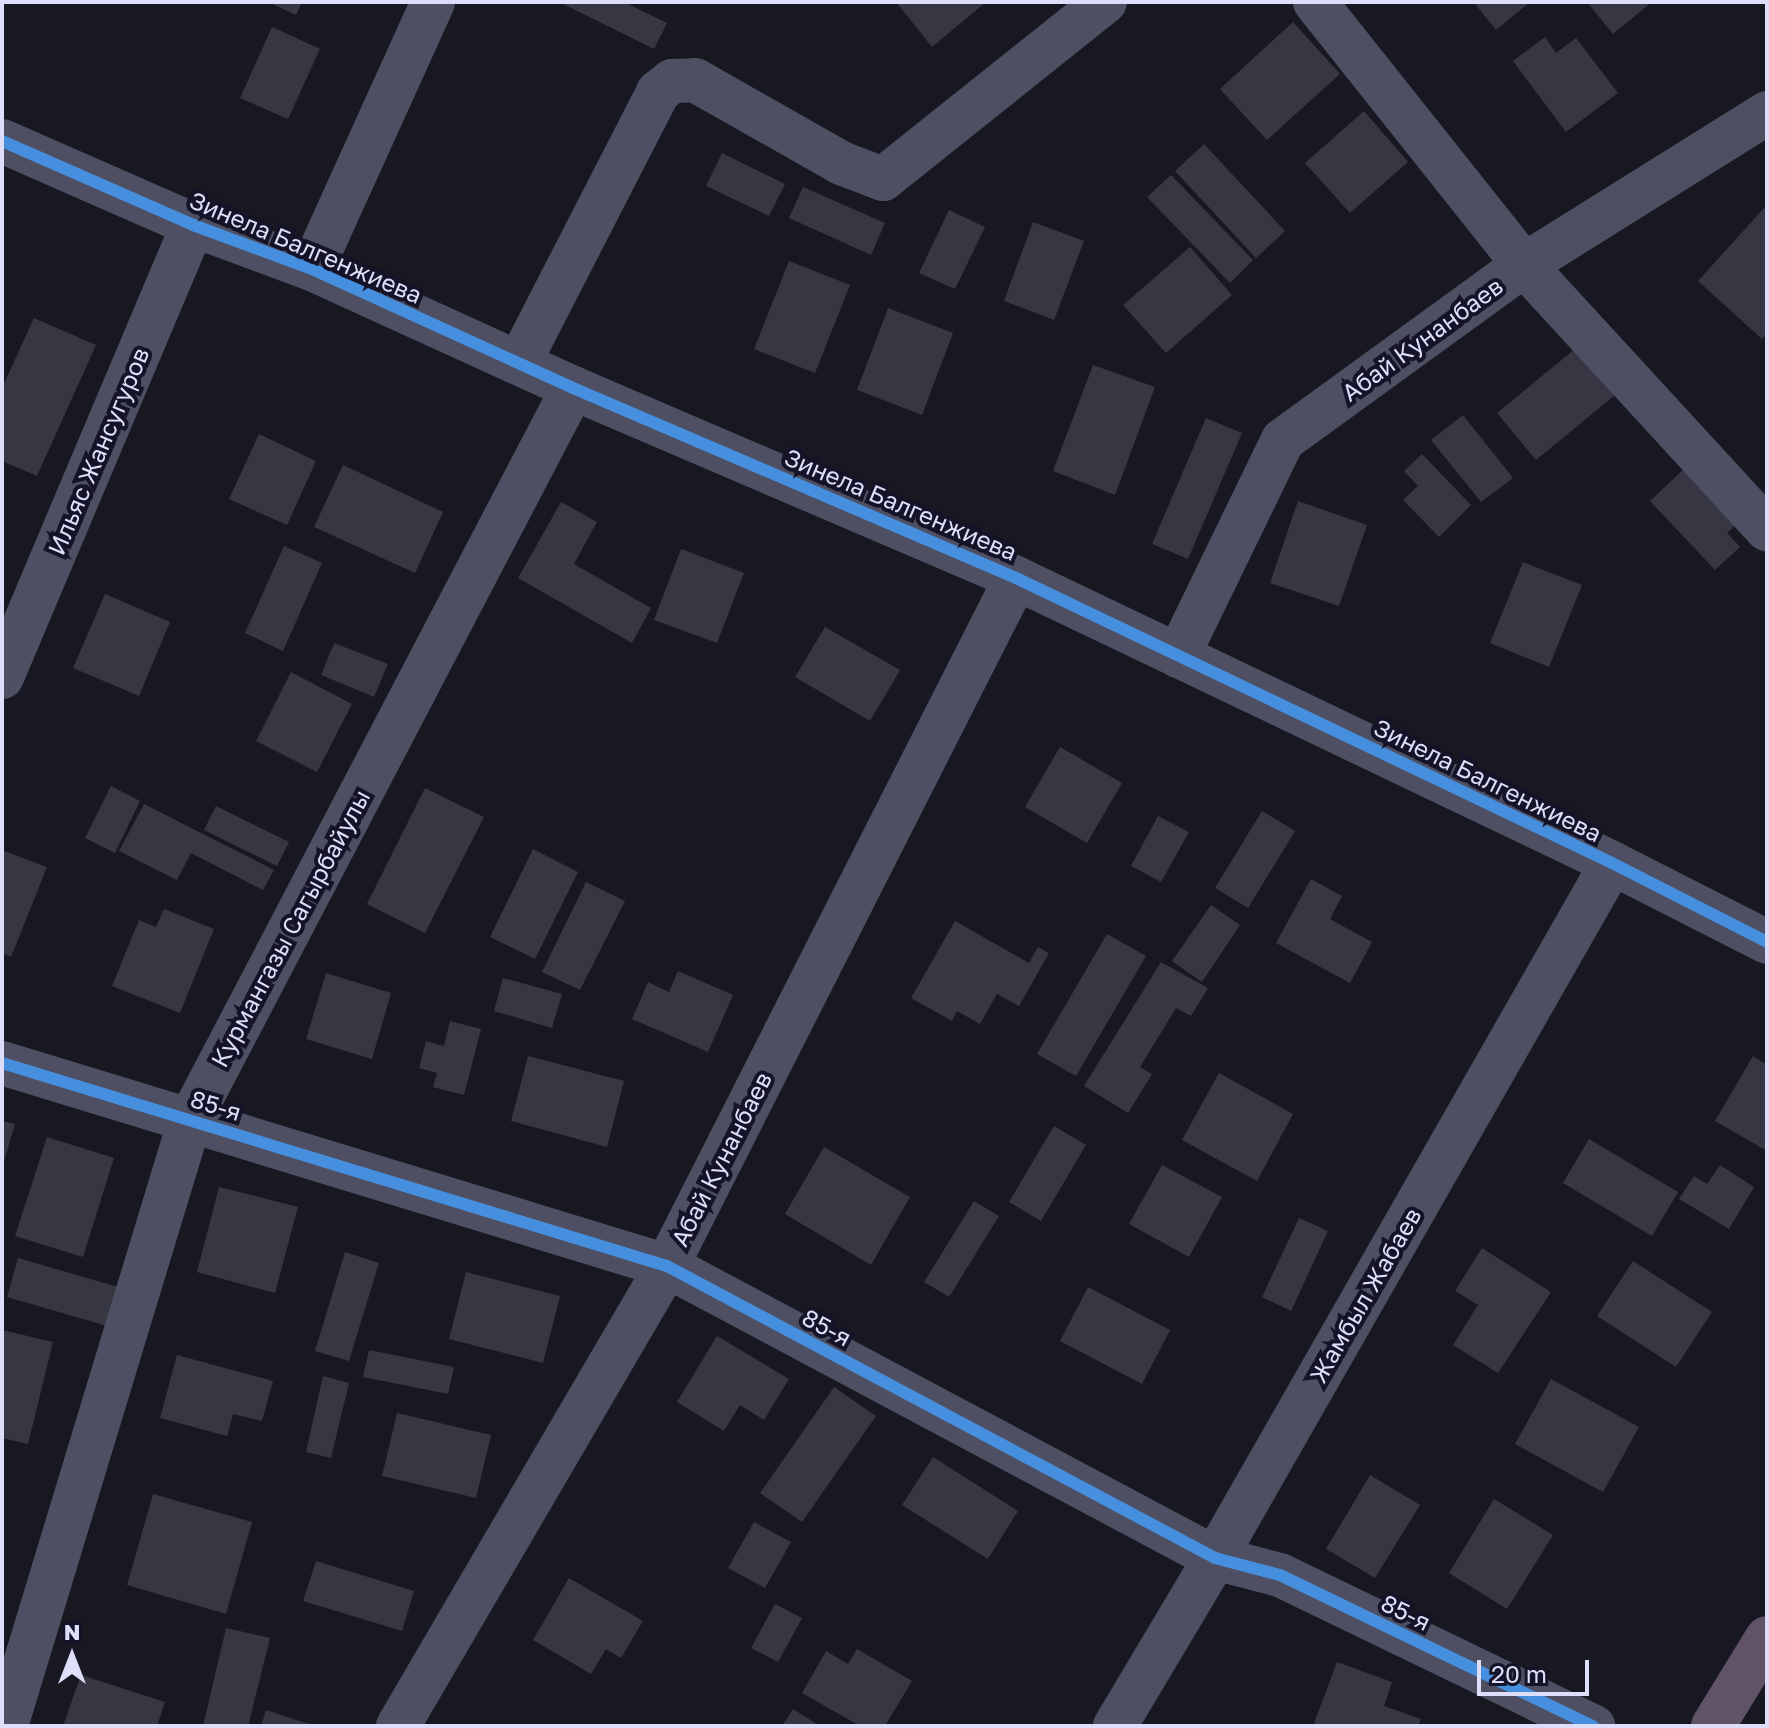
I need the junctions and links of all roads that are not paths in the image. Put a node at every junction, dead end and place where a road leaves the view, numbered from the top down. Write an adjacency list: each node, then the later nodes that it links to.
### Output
1 (433, 2): 8 (street)
2 (1105, 2): 9 (street)
3 (1315, 2): 7 (street)
4 (1767, 113): 7 (street, Абай Кунанбаев)
5 (2, 141): 6 (street, Зинела Балгенжиева)
6 (193, 225): 8 (street, Зинела Балгенжиева); 14 (street, Ильяс Жансугуров)
7 (1524, 265): 11 (street); 13 (street, Абай Кунанбаев)
8 (312, 269): 9 (street, Зинела Балгенжиева)
9 (519, 363): 10 (street, Зинела Балгенжиева)
10 (573, 388): 12 (street, Зинела Балгенжиева); 18 (street, Курмангазы Сагырбайулы)
11 (1764, 522)
12 (1016, 578): 13 (street, Зинела Балгенжиева); 19 (street, Абай Кунанбаев)
13 (1178, 656): 15 (street, Зинела Балгенжиева)
14 (2, 677)
15 (1612, 863): 16 (street, Зинела Балгенжиева); 20 (street, Жамбыл Жабаев)
16 (1767, 942)
17 (2, 1063): 18 (street, 85-я)
18 (190, 1120): 19 (street, 85-я); 22 (street, Курмангазы Сагырбайулы)
19 (667, 1266): 20 (street, 85-я); 23 (street, Абай Кунанбаев)
20 (1215, 1558): 24 (street, Жамбыл Жабаев); 25 (street, 85-я)
21 (1767, 1638): 26 (highway)
22 (6, 1726)
23 (398, 1726)
24 (1115, 1726)
25 (1593, 1726)
26 (1713, 1726)

